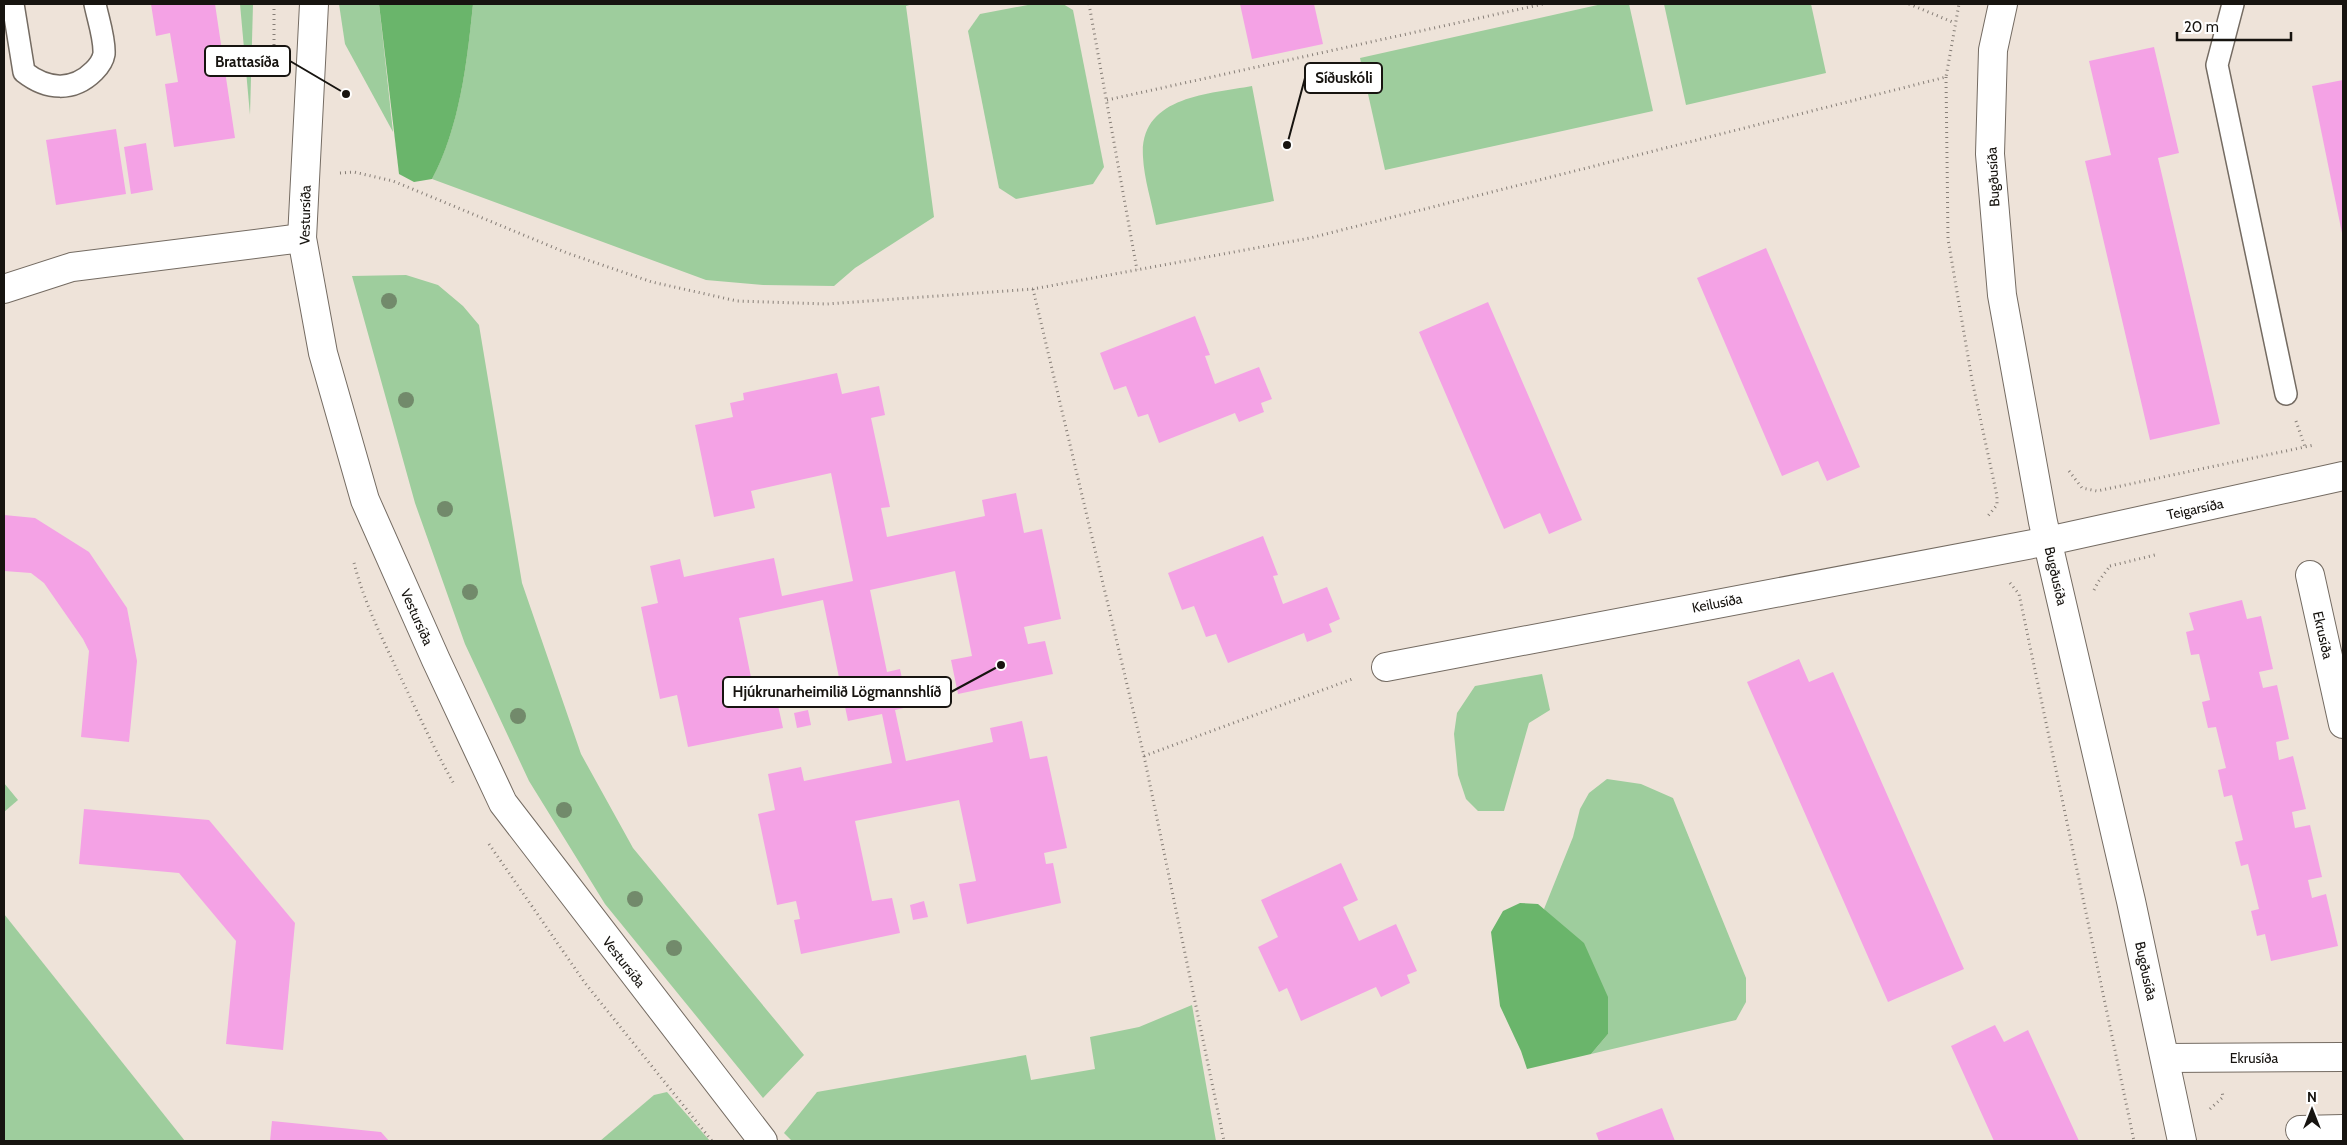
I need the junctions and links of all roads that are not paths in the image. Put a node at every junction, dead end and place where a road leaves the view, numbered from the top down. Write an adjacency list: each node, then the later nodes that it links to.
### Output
1 (13, 4): 2 (lane)
2 (95, 4)
3 (314, 4): 6 (street, Vestursíða)
4 (2003, 4): 10 (street, Bugðusíða)
5 (2233, 4): 8 (lane)
6 (302, 238): 7 (street); 18 (street, Vestursíða)
7 (4, 289)
8 (2286, 394)
9 (2343, 476): 10 (street, Teigarsíða)
10 (2048, 542): 12 (street, Keilusíða); 15 (street, Bugðusíða)
11 (2310, 575): 13 (street, Ekrusíða)
12 (1386, 667)
13 (2343, 724)
14 (2343, 1057): 15 (street, Ekrusíða)
15 (2165, 1058): 19 (street, Bugðusíða)
16 (2343, 1129): 17 (street)
17 (2300, 1130)
18 (763, 1141)
19 (2182, 1141)

